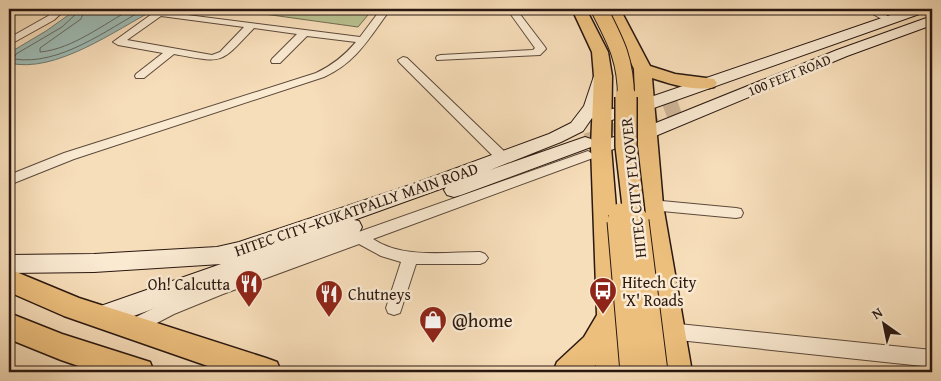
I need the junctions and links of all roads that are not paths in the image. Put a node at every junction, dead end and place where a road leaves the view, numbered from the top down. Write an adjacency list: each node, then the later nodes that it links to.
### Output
1 (61, 9): 17 (street)
2 (408, 9): 11 (street)
3 (511, 9): 19 (street)
4 (579, 9): 24 (main road, HITEC CITY–KUKATPALLY MAIN ROAD)
5 (590, 9): 51 (main road, HITEC CITY FLYOVER, bridge)
6 (599, 9): 52 (main road, HITEC CITY FLYOVER, bridge)
7 (613, 9): 22 (main road)
8 (869, 9): 12 (street)
9 (920, 9): 12 (main road, 100 FEET ROAD)
10 (932, 9): 27 (main road)
11 (385, 10): 16 (street)
12 (890, 20): 25 (main road, 100 FEET ROAD)
13 (932, 20): 29 (main road, 100 FEET ROAD)
14 (251, 26): 15 (street); 18 (street); 18 (street)
15 (304, 33): 16 (street); 21 (street)
16 (363, 40): 32 (street)
17 (9, 42)
18 (172, 51): 23 (street)
19 (441, 58)
20 (403, 60): 31 (street)
21 (276, 61)
22 (644, 69): 25 (main road); 26 (main road)
23 (140, 76)
24 (603, 76): 28 (main road, HITEC CITY–KUKATPALLY MAIN ROAD); 31 (main road, HITEC CITY–KUKATPALLY MAIN ROAD)
25 (708, 83): 26 (main road, 100 FEET ROAD)
26 (646, 105): 28 (main road, 100 FEET ROAD); 29 (main road)
27 (680, 108)
28 (600, 118): 30 (main road, HITEC CITY–KUKATPALLY MAIN ROAD)
29 (647, 133): 30 (main road, 100 FEET ROAD); 33 (main road)
30 (591, 148): 35 (street); 41 (main road, 100 FEET ROAD); 42 (main road, HITEC CITY–KUKATPALLY MAIN ROAD)
31 (502, 157): 38 (main road, HITEC CITY–KUKATPALLY MAIN ROAD)
32 (9, 180)
33 (651, 205): 34 (street); 45 (main road)
34 (736, 213)
35 (360, 238): 36 (street); 44 (street)
36 (411, 257): 37 (street); 40 (street)
37 (480, 258)
38 (9, 264)
39 (9, 280): 41 (main road)
40 (394, 308)
41 (101, 317): 44 (main road)
42 (611, 318): 49 (main road); 50 (main road, HITEC CITY–KUKATPALLY MAIN ROAD)
43 (9, 326): 47 (main road)
44 (132, 328): 48 (main road)
45 (669, 331): 46 (street); 53 (main road); 54 (main road)
46 (932, 359)
47 (139, 372)
48 (266, 372)
49 (568, 372)
50 (611, 372)
51 (634, 372)
52 (654, 372)
53 (677, 372)
54 (686, 372)

